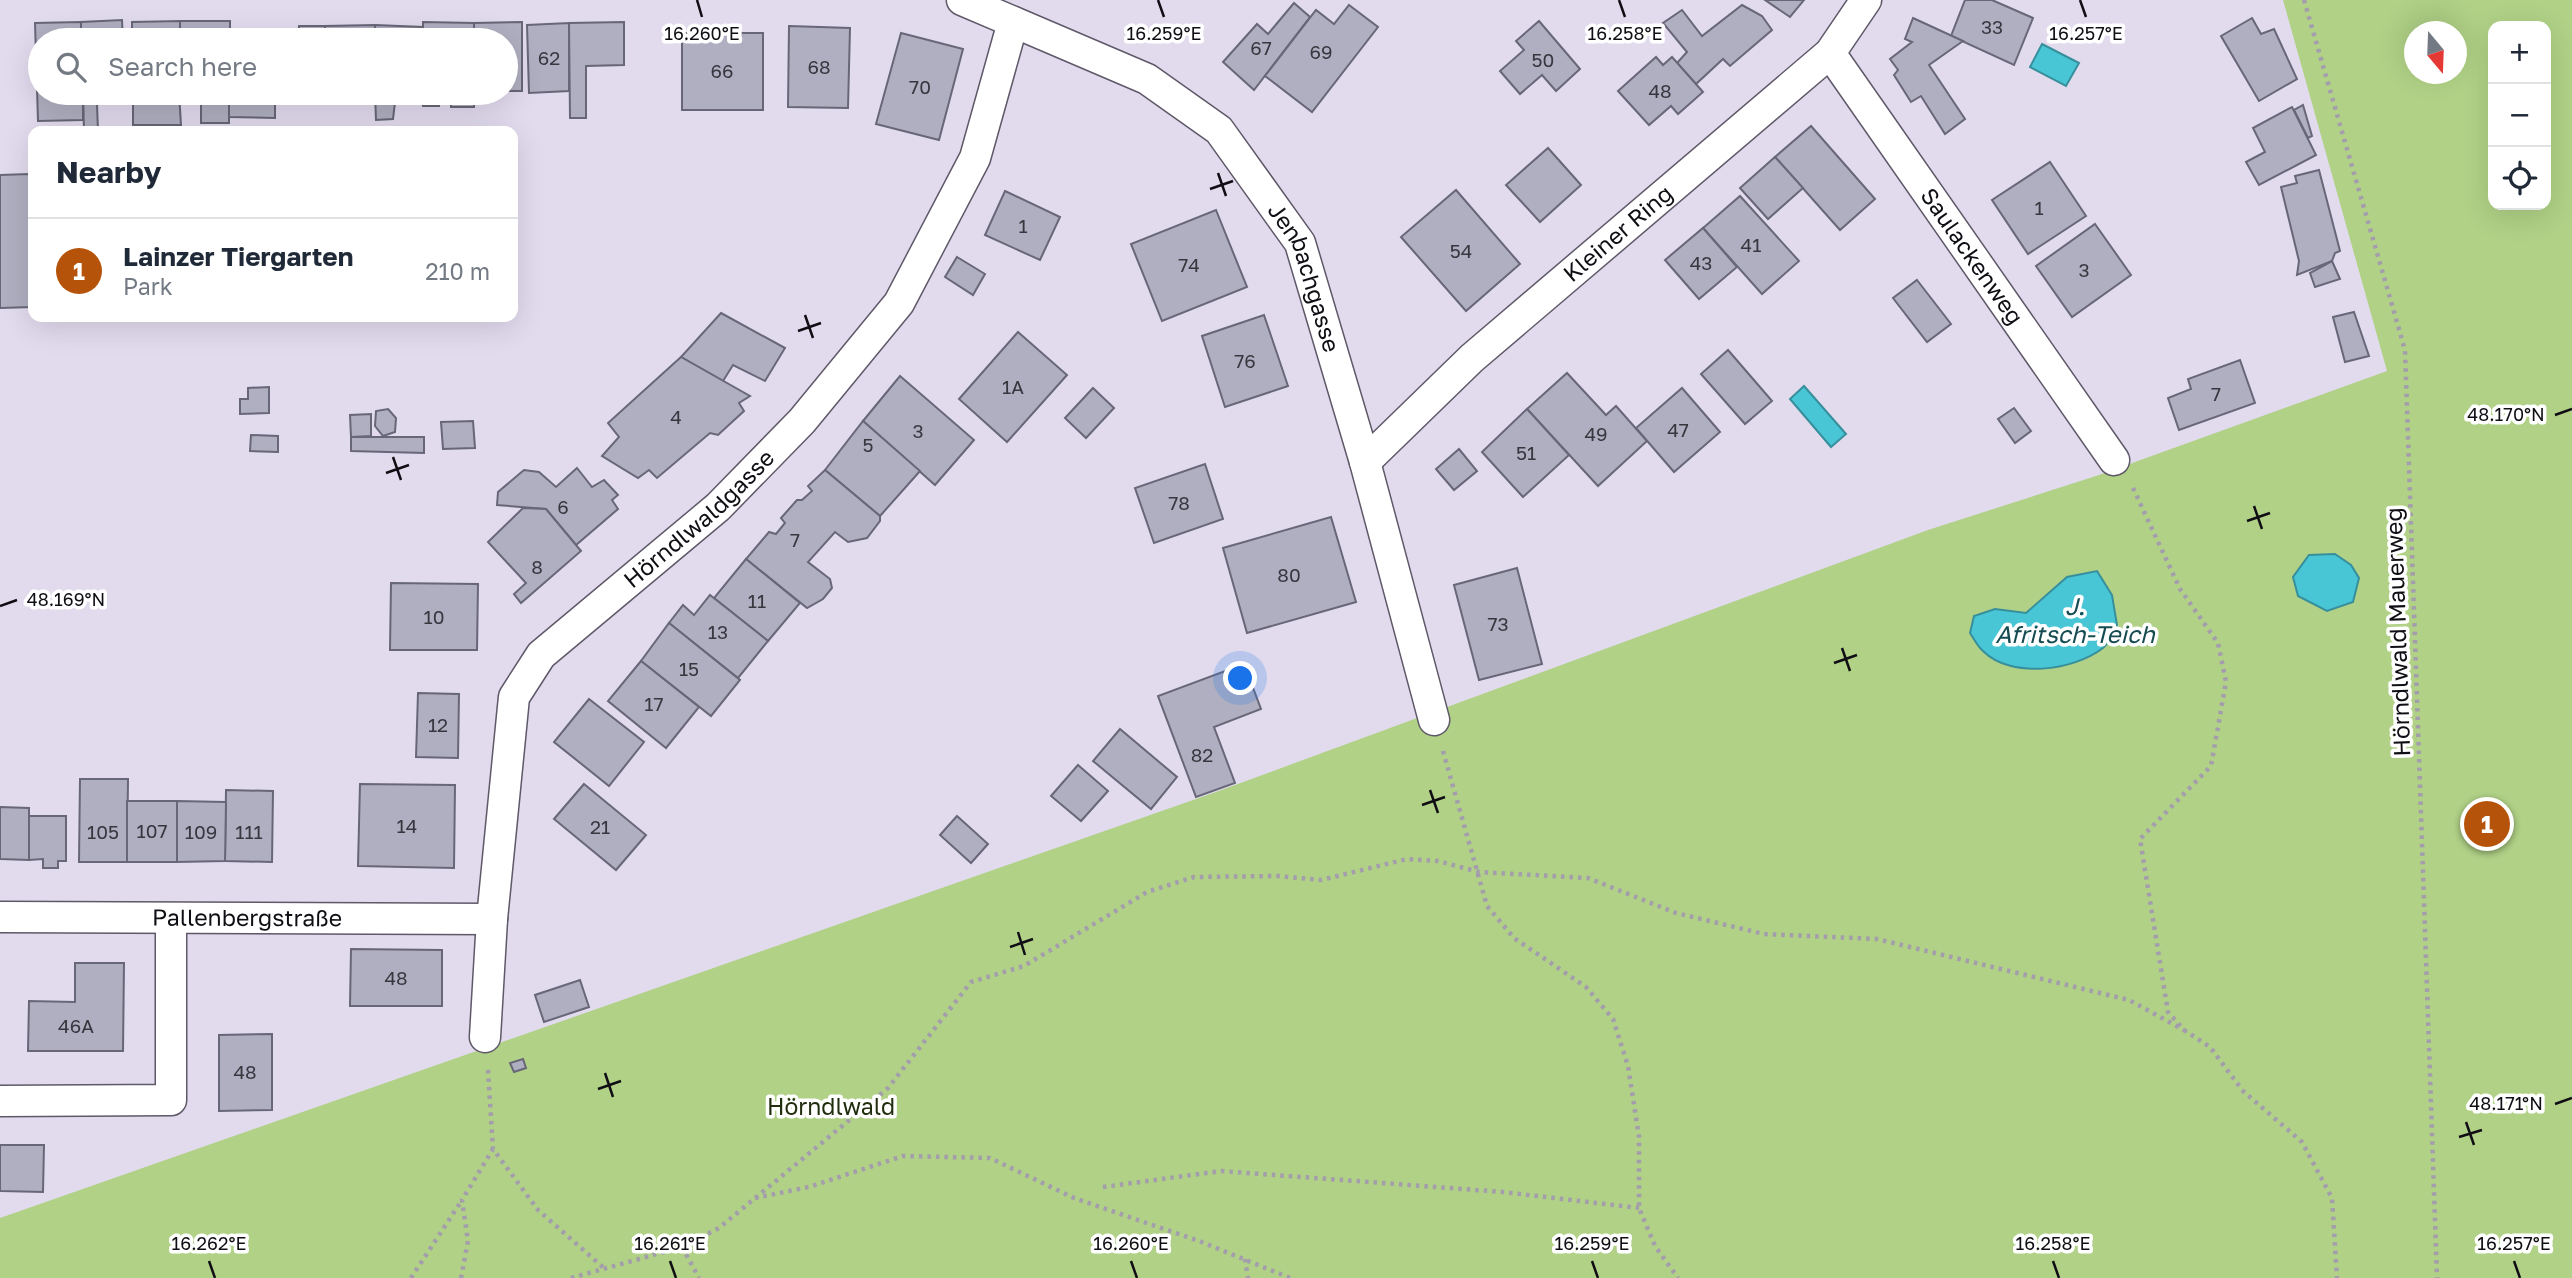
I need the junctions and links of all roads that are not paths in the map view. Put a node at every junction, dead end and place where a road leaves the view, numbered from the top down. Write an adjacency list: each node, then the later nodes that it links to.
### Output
1 (962, 0): 3 (street, Jenbachgasse)
2 (1866, 0): 4 (street, Kleiner Ring)
3 (1013, 22): 6 (street, Jenbachgasse); 9 (street, Hörndlwaldgasse)
4 (1830, 53): 5 (street, Saulackenweg); 6 (street, Kleiner Ring)
5 (2113, 460)
6 (1365, 462): 7 (street, Jenbachgasse)
7 (1434, 720)
8 (0, 917): 10 (street, Pallenbergstraße)
9 (492, 919): 10 (street, Pallenbergstraße); 11 (street, Hörndlwaldgasse)
10 (171, 920): 12 (street)
11 (485, 1037)
12 (0, 1101)

